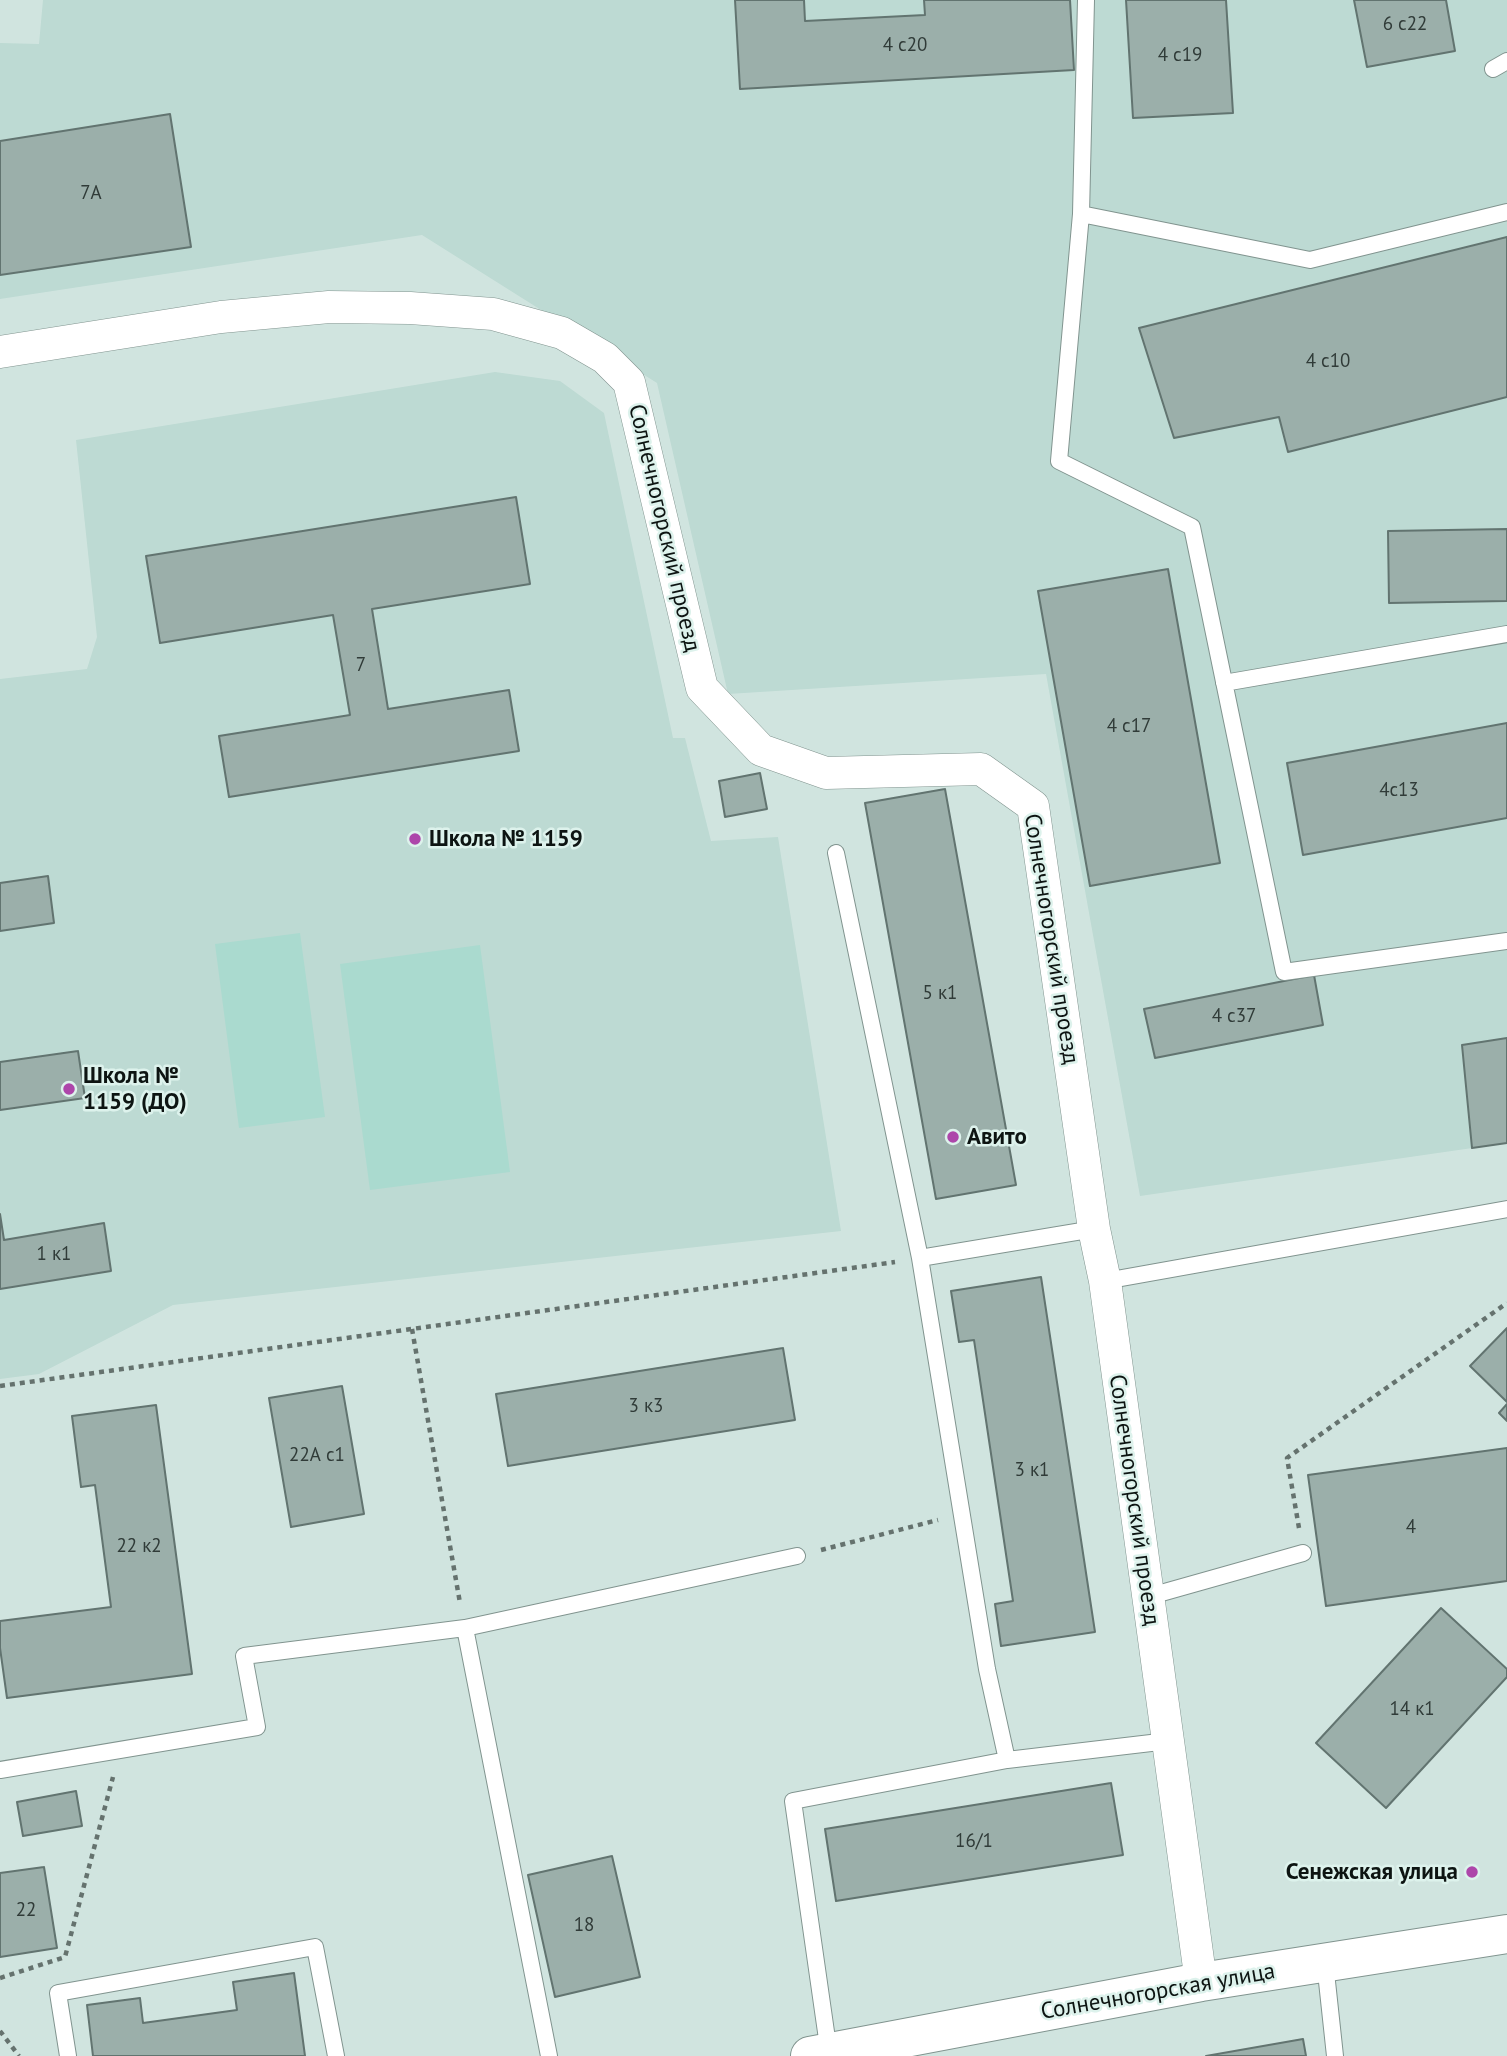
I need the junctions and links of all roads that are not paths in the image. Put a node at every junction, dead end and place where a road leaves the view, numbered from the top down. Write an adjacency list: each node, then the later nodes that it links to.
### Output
1 (1086, 0): 3 (lane)
2 (1507, 212): 3 (lane)
3 (1081, 214): 6 (lane)
4 (0, 352): 10 (street, Солнечногорский проезд)
5 (1507, 634): 6 (lane)
6 (1224, 683): 8 (lane)
7 (836, 853): 11 (lane)
8 (1507, 941)
9 (1507, 1209): 12 (lane)
10 (1094, 1229): 11 (lane); 12 (street, Солнечногорский проезд)
11 (920, 1258): 18 (lane)
12 (1105, 1281): 15 (street, Солнечногорский проезд)
13 (1303, 1553): 15 (lane)
14 (797, 1556): 16 (lane)
15 (1147, 1597): 17 (street, Солнечногорский проезд)
16 (465, 1628): 19 (lane); 27 (lane)
17 (1168, 1741): 18 (lane); 22 (street, Солнечногорский проезд)
18 (1007, 1760): 24 (lane)
19 (0, 1770)
20 (1507, 1934): 21 (street, Солнечногорская улица)
21 (1325, 1963): 22 (street, Солнечногорская улица); 28 (lane)
22 (1201, 1982): 23 (street, Солнечногорская улица)
23 (872, 2050): 24 (street, Солнечногорская улица)
24 (819, 2054)
25 (68, 2056): 26 (lane)
26 (336, 2056)
27 (549, 2056)
28 (1335, 2056)

